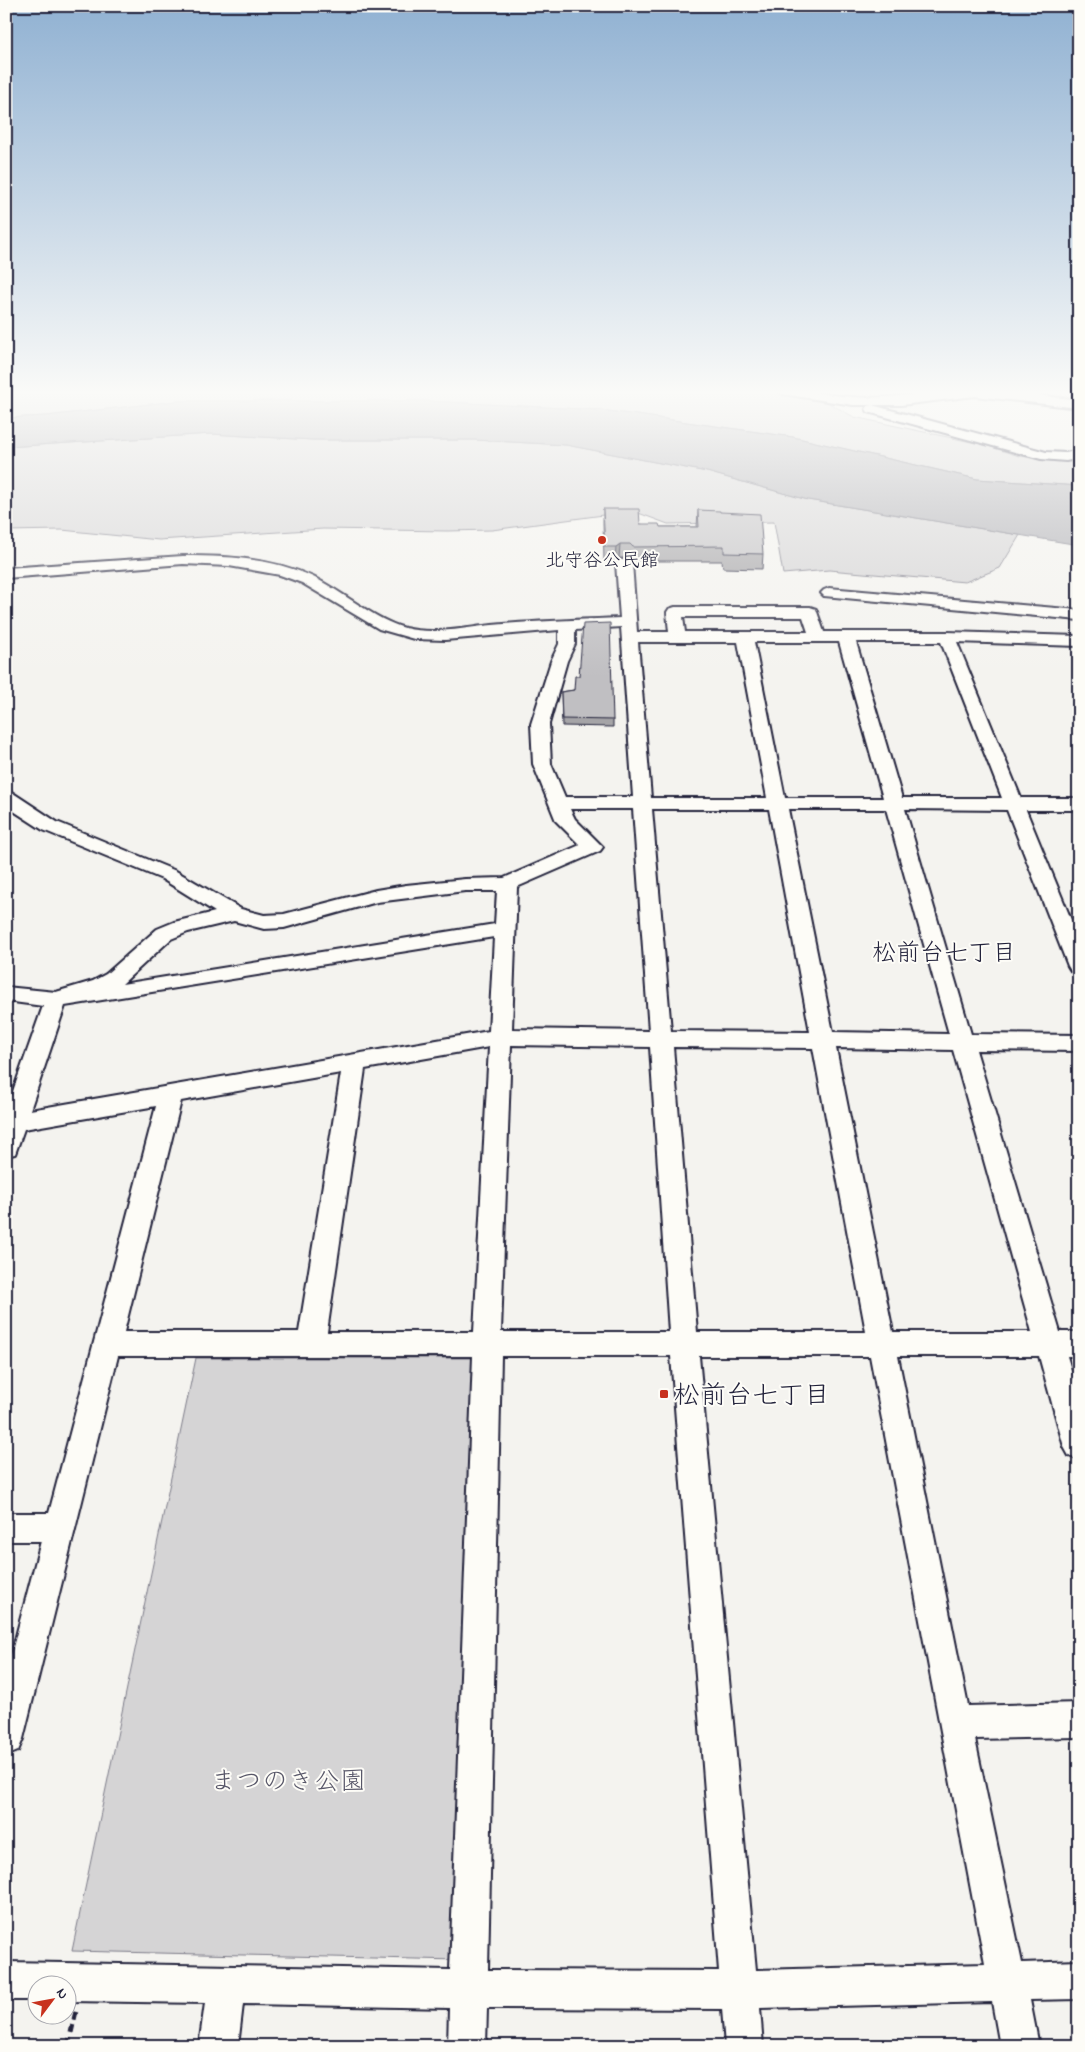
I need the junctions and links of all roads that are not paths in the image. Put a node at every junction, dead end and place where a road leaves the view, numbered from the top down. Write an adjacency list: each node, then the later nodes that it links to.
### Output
1 (624, 563): 6 (street)
2 (6, 573): 5 (street)
3 (829, 593): 4 (street)
4 (1079, 615)
5 (566, 626): 6 (street); 15 (street)
6 (630, 630): 10 (street); 16 (street)
7 (817, 637): 8 (street); 10 (street); 11 (street)
8 (846, 637): 9 (street); 18 (street)
9 (947, 637): 12 (street); 19 (street)
10 (678, 638): 11 (street)
11 (746, 638): 17 (street)
12 (1074, 641): 13 (street)
13 (1079, 657)
14 (6, 797): 22 (street)
15 (559, 802): 16 (street); 21 (street)
16 (643, 802): 17 (street); 28 (street)
17 (778, 803): 18 (street); 29 (street)
18 (894, 803): 19 (street); 30 (street)
19 (1014, 804): 20 (street); 24 (street)
20 (1079, 804)
21 (506, 884): 22 (street); 23 (street)
22 (234, 914): 26 (street)
23 (504, 928): 26 (street); 27 (street)
24 (1079, 966)
25 (6, 994): 26 (street)
26 (56, 1000): 34 (street)
27 (499, 1038): 28 (street); 32 (street); 38 (street)
28 (662, 1038): 29 (street); 39 (street)
29 (823, 1040): 30 (street); 40 (street)
30 (962, 1042): 31 (street); 41 (street)
31 (1079, 1043)
32 (354, 1062): 33 (street); 37 (street)
33 (171, 1095): 34 (street); 36 (street)
34 (15, 1122): 35 (street)
35 (6, 1147)
36 (106, 1344): 37 (street); 45 (street)
37 (311, 1344): 38 (street)
38 (487, 1344): 39 (street); 53 (street)
39 (684, 1344): 40 (street); 54 (street)
40 (882, 1344): 41 (street); 47 (street)
41 (1049, 1344): 42 (street); 43 (street)
42 (1079, 1344)
43 (1079, 1447)
44 (6, 1527): 45 (street)
45 (60, 1527): 48 (street)
46 (1079, 1720): 47 (street)
47 (955, 1723): 51 (street)
48 (8, 1726)
49 (1079, 1980): 51 (street)
50 (6, 1981): 52 (street)
51 (1006, 1982): 54 (street); 58 (street)
52 (227, 1985): 53 (street); 55 (street)
53 (470, 1989): 54 (street); 56 (street)
54 (740, 1990): 57 (street)
55 (218, 2046)
56 (467, 2046)
57 (744, 2046)
58 (1020, 2046)

